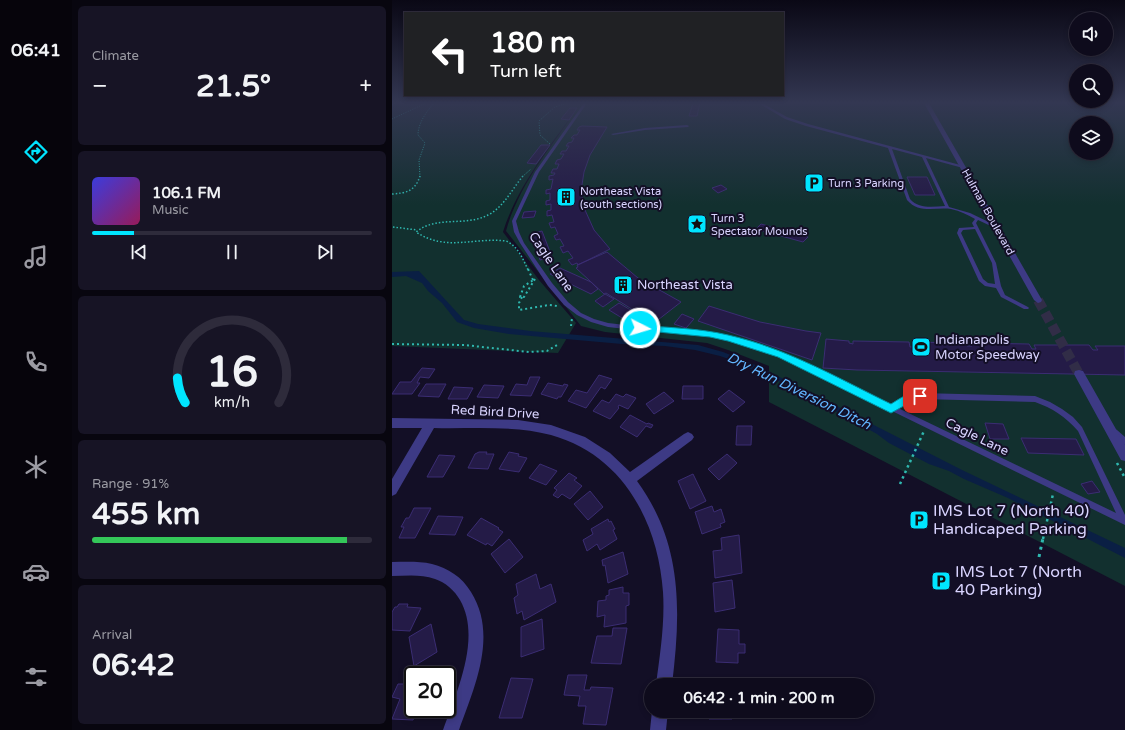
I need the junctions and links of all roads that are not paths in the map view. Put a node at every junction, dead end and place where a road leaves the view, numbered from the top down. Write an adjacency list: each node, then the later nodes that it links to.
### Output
1 (561, 137): 15 (lane, Cagle Lane)
2 (850, 137): 4 (lane)
3 (946, 137): 6 (street, Hulman Boulevard)
4 (890, 148): 5 (lane); 7 (lane)
5 (924, 157): 6 (lane); 7 (lane)
6 (963, 167): 9 (street, Hulman Boulevard)
7 (948, 208): 8 (lane)
8 (977, 219): 9 (lane); 10 (lane)
9 (997, 227): 12 (street, Hulman Boulevard)
10 (976, 228): 11 (lane); 11 (lane)
11 (998, 286): 13 (lane)
12 (1038, 300)
13 (1026, 308)
14 (1079, 374): 16 (street)
15 (891, 409): 24 (lane, Cagle Lane); 24 (lane)
16 (1105, 421): 20 (lane); 21 (street)
17 (392, 422): 18 (street, Red Bird Drive)
18 (431, 423): 22 (street, Red Bird Drive); 23 (street)
19 (688, 437): 22 (street)
20 (1125, 442)
21 (1125, 456)
22 (630, 479): 26 (street, Red Bird Drive)
23 (392, 490)
24 (1124, 521)
25 (392, 569): 28 (street)
26 (665, 678)
27 (659, 718): 29 (street)
28 (451, 730)
29 (658, 730)

